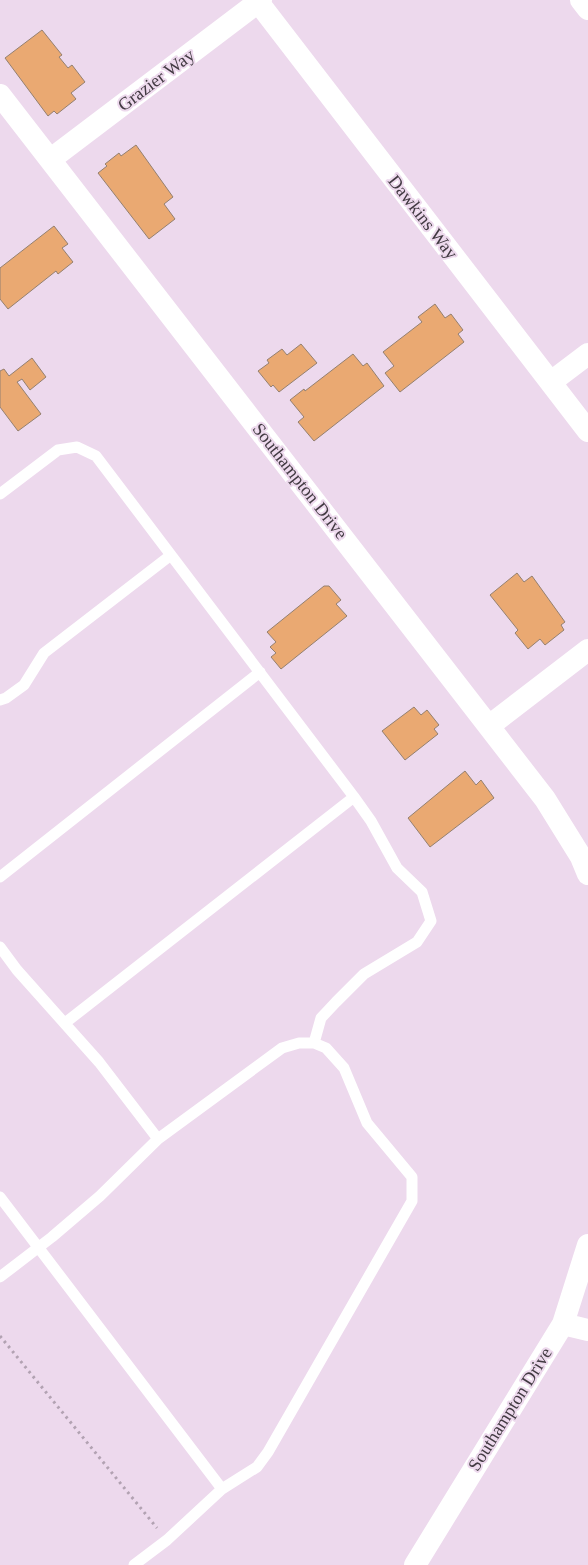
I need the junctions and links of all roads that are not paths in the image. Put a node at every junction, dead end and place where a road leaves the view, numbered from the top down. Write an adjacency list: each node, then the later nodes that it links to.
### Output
1 (581, 0): 3 (street)
2 (259, 1): 5 (street, Grazier Way); 7 (street, Dawkins Way)
3 (588, 9)
4 (0, 95): 5 (street, Southampton Drive)
5 (51, 159): 14 (street, Southampton Drive)
6 (588, 354): 7 (street)
7 (551, 382): 8 (street, Dawkins Way)
8 (588, 431)
9 (0, 494): 10 (lane)
10 (172, 555): 12 (lane); 13 (lane)
11 (588, 650): 14 (street)
12 (260, 672): 15 (lane); 17 (lane)
13 (0, 700)
14 (490, 726): 16 (street, Southampton Drive)
15 (354, 797): 19 (lane); 20 (lane)
16 (588, 874)
17 (0, 877)
18 (0, 947): 19 (lane)
19 (65, 1023): 21 (lane)
20 (314, 1043): 21 (lane); 28 (lane)
21 (158, 1139): 24 (lane)
22 (0, 1197): 24 (lane)
23 (588, 1245): 26 (street, Southampton Drive)
24 (39, 1247): 25 (lane); 28 (lane)
25 (0, 1277)
26 (563, 1324): 27 (street); 30 (street, Southampton Drive)
27 (588, 1330)
28 (222, 1489): 29 (lane)
29 (134, 1565)
30 (415, 1565)

